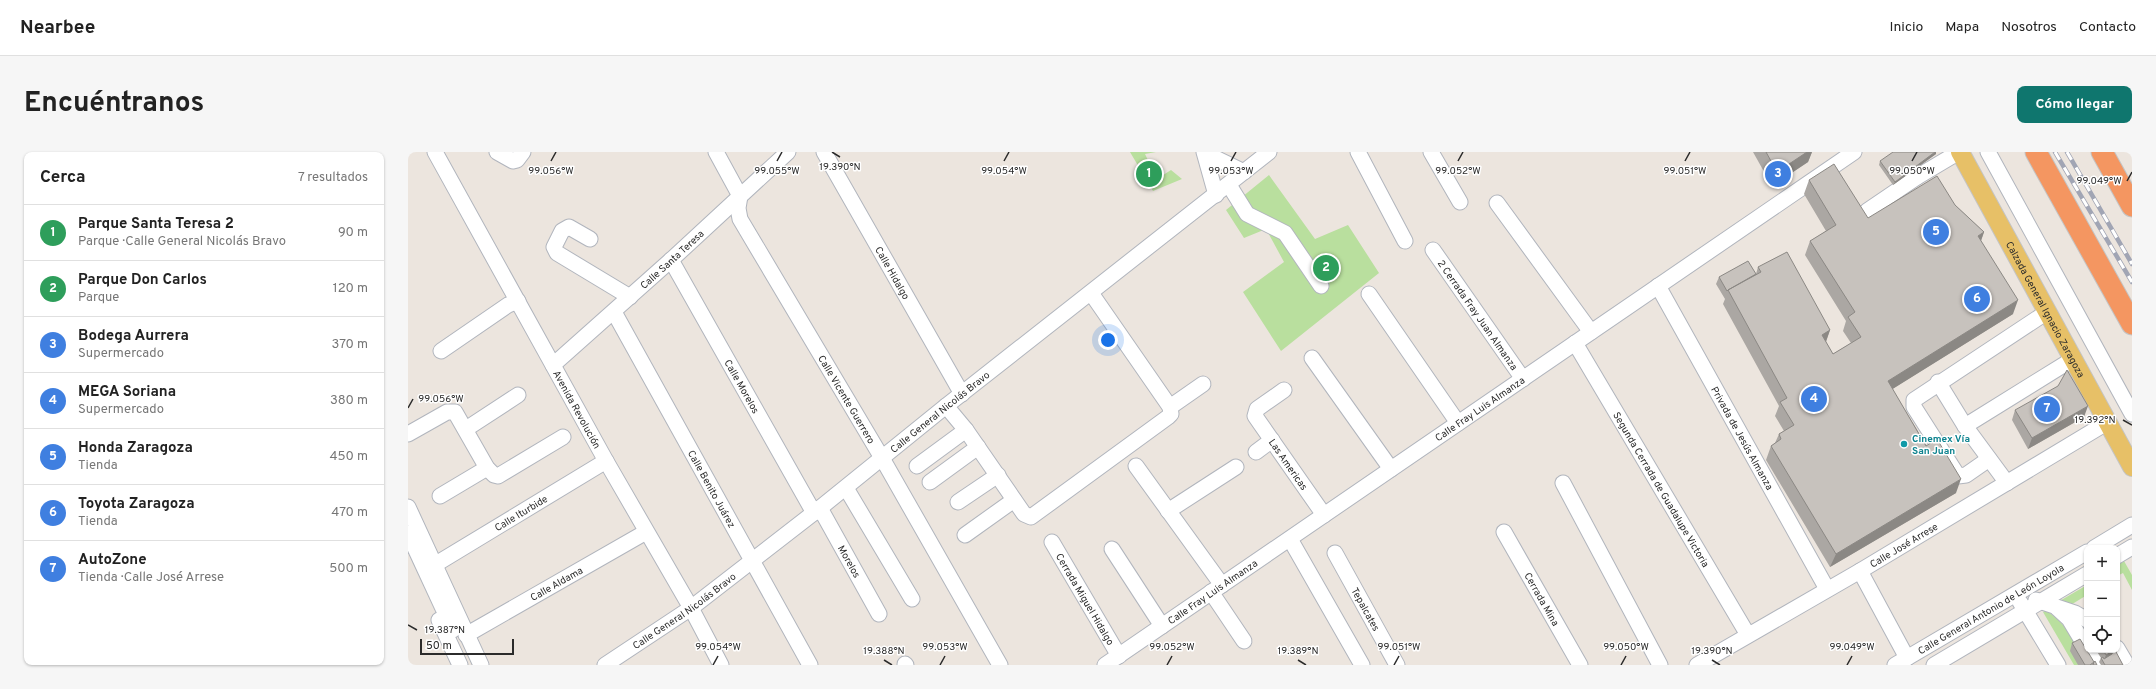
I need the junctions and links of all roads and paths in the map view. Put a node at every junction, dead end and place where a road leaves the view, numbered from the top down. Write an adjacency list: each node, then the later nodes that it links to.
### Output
1 (435, 152): 33 (street, Avenida Revolución)
2 (497, 152): 3 (street)
3 (523, 152)
4 (716, 152): 19 (street)
5 (788, 152): 19 (street, Calle Santa Teresa)
6 (824, 152): 47 (street, Calle Hidalgo)
7 (1205, 152): 16 (street); 18 (street)
8 (1269, 152): 16 (street, Calle General Nicolás Bravo)
9 (1358, 152): 25 (street)
10 (1431, 152): 20 (street)
11 (1854, 152): 29 (street, Calle Fray Luis Almanza)
12 (1959, 152): 23 (street); 35 (main road, Calzada General Ignacio Zaragoza)
13 (1988, 152): 51 (street)
14 (2036, 152): 36 (highway)
15 (2102, 152): 22 (highway)
16 (1244, 172): 17 (street, Calle General Nicolás Bravo)
17 (1229, 185): 18 (street, Calle General Nicolás Bravo); 28 (street)
18 (1216, 195): 30 (street, Calle General Nicolás Bravo)
19 (740, 196): 27 (street, Calle Santa Teresa); 62 (street, Calle Vicente Guerrero)
20 (1460, 202)
21 (1497, 203): 37 (street)
22 (2132, 206)
23 (1867, 211)
24 (590, 240): 32 (street)
25 (1405, 241)
26 (1432, 250): 43 (street, 2 Cerrada Fray Juan Almanza)
27 (671, 260): 32 (street, Calle Santa Teresa); 80 (street, Calle Morelos)
28 (1321, 286)
29 (1658, 286): 37 (street, Calle Fray Luis Almanza); 102 (street, Privada de Jesús Almanza)
30 (1091, 293): 47 (street, Calle General Nicolás Bravo); 50 (street)
31 (1369, 294): 53 (street)
32 (630, 297): 34 (street, Calle Santa Teresa)
33 (518, 301): 39 (street); 42 (street, Avenida Revolución)
34 (614, 312): 42 (street, Calle Santa Teresa); 97 (street, Calle Benito Juárez)
35 (2047, 312): 41 (main road, Calzada General Ignacio Zaragoza); 44 (street)
36 (2132, 324)
37 (1590, 332): 38 (street, Calle Fray Luis Almanza)
38 (1575, 343): 43 (street, Calle Fray Luis Almanza); 112 (street, Segunda Cerrada de Guadalupe Victoria)
39 (441, 351)
40 (1312, 358): 70 (street)
41 (2073, 358): 52 (main road, Calzada General Ignacio Zaragoza); 54 (street)
42 (553, 365): 64 (street, Avenida Revolución)
43 (1523, 379): 53 (street, Calle Fray Luis Almanza)
44 (1938, 382): 54 (street); 63 (street)
45 (1203, 384): 50 (street)
46 (1284, 390): 59 (street, Las Americas)
47 (962, 394): 49 (street, Calle General Nicolás Bravo)
48 (518, 395): 55 (street)
49 (946, 406): 56 (street); 62 (street, Calle General Nicolás Bravo)
50 (1170, 407): 77 (street)
51 (2132, 414)
52 (2108, 422): 67 (main road, Calzada General Ignacio Zaragoza); 74 (street, Calle José Arrese)
53 (1458, 423): 70 (street, Calle Fray Luis Almanza)
54 (1965, 426): 63 (street)
55 (466, 429): 57 (street); 69 (street)
56 (966, 430): 60 (street); 65 (street)
57 (408, 434)
58 (563, 437): 69 (street)
59 (1272, 440): 61 (street); 82 (street, Las Americas)
60 (978, 447): 71 (street); 72 (street)
61 (1256, 452)
62 (882, 458): 75 (street, Calle General Nicolás Bravo); 125 (street, Calle Vicente Guerrero)
63 (1989, 459): 74 (street)
64 (606, 461): 84 (street, Avenida Revolución); 98 (street, Calle Iturbide)
65 (917, 466)
66 (1136, 466): 81 (street)
67 (2132, 466)
68 (1236, 467): 81 (street)
69 (487, 468): 76 (street)
70 (1391, 469): 82 (street, Calle Fray Luis Almanza)
71 (998, 475): 77 (street); 78 (street)
72 (930, 482)
73 (1563, 483): 130 (street)
74 (2007, 483): 99 (street, Calle José Arrese)
75 (846, 488): 80 (street, Calle General Nicolás Bravo); 104 (street)
76 (440, 496)
77 (1014, 500): 87 (street)
78 (958, 502)
79 (408, 507): 98 (street)
80 (817, 511): 97 (street, Calle General Nicolás Bravo); 108 (street, Morelos)
81 (1168, 511): 101 (street)
82 (1324, 515): 88 (street, Calle Fray Luis Almanza)
83 (2130, 530): 90 (street)
84 (646, 532): 106 (street, Avenida Revolución); 111 (street, Calle Aldama)
85 (1504, 532): 129 (street, Cerrada Mina)
86 (408, 533): 120 (street)
87 (965, 535)
88 (1290, 539): 101 (street, Calle Fray Luis Almanza); 127 (street)
89 (1052, 542): 117 (street, Cerrada Miguel Hidalgo)
90 (2100, 545)
91 (2132, 547): 96 (street)
92 (1112, 550): 110 (street)
93 (1335, 553): 128 (street, Tepalcates)
94 (408, 554): 119 (street)
95 (2084, 554): 103 (street, Calle General Antonio de León Loyola)
96 (2120, 554)
97 (753, 559): 106 (street, Calle General Nicolás Bravo); 124 (street, Calle Benito Juárez)
98 (436, 564): 111 (street)
99 (1860, 572): 102 (street, Calle José Arrese); 118 (street)
100 (2084, 576): 105 (street, Calle General Antonio de León Loyola)
101 (1217, 588): 110 (street, Calle Fray Luis Almanza); 113 (street)
102 (1827, 589): 112 (street, Calle José Arrese)
103 (2016, 594): 105 (street); 107 (street); 118 (street, Calle General Antonio de León Loyola)
104 (912, 599)
105 (2047, 604): 107 (street, Calle General Antonio de León Loyola); 109 (street); 114 (street)
106 (691, 608): 122 (street, Calle General Nicolás Bravo); 123 (street, Avenida Revolución)
107 (2025, 611): 132 (street, Calle General Antonio de León Loyola); 133 (street)
108 (879, 614)
109 (2084, 619)
110 (1162, 626): 117 (street, Calle Fray Luis Almanza)
111 (466, 635): 121 (street)
112 (1748, 635): 131 (street, Calle José Arrese)
113 (1244, 642)
114 (2084, 644)
115 (2089, 653): 134 (street)
116 (2120, 653): 135 (street)
117 (1119, 656): 126 (street, Calle Fray Luis Almanza)
118 (1901, 661)
119 (460, 665)
120 (470, 665)
121 (480, 665)
122 (605, 665)
123 (721, 665)
124 (810, 665)
125 (1000, 665)
126 (1105, 665)
127 (1362, 665)
128 (1397, 665)
129 (1580, 665)
130 (1660, 665)
131 (1697, 665)
132 (1934, 665)
133 (2058, 665)
134 (2096, 665)
135 (2127, 665)

